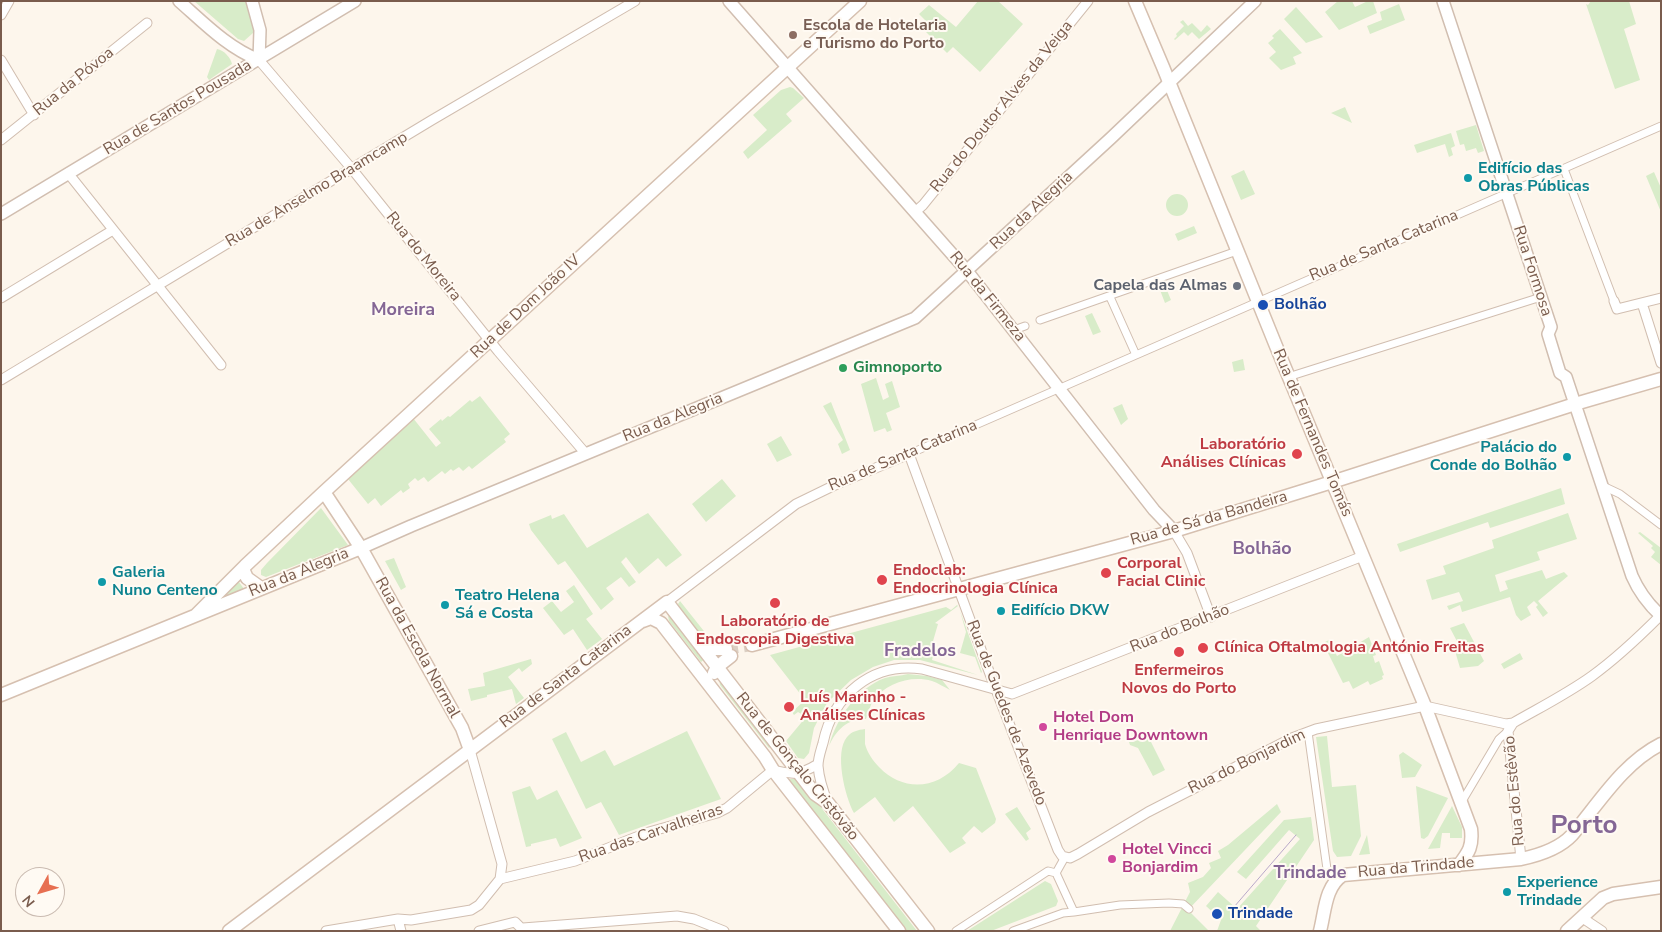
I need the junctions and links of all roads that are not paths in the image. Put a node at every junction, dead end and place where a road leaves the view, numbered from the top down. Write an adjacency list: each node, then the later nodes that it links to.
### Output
1 (9, 1): 12 (street)
2 (179, 1): 15 (street)
3 (252, 1): 15 (street)
4 (355, 1): 15 (street, Rua de Santos Pousada)
5 (635, 1): 21 (street, Rua de Anselmo Braamcamp)
6 (729, 1): 16 (street, Rua da Firmeza)
7 (860, 1): 16 (main road, Rua de Dom João IV)
8 (1088, 1): 25 (street, Rua do Doutor Alves da Veiga)
9 (1135, 1): 17 (main road, Rua de Fernandes Tomás)
10 (1255, 1): 17 (street, Rua da Alegria)
11 (1442, 1): 24 (street, Rua Formosa)
12 (1, 15)
13 (147, 23): 18 (street, Rua da Póvoa)
14 (1, 60): 18 (street)
15 (259, 60): 21 (street, Rua do Moreira); 23 (street, Rua de Santos Pousada)
16 (788, 67): 25 (street, Rua da Firmeza); 39 (main road, Rua de Dom João IV)
17 (1170, 82): 28 (main road, Rua de Fernandes Tomás); 29 (street, Rua da Alegria)
18 (34, 115): 20 (street, Rua da Póvoa)
19 (1661, 126): 22 (street, Rua de Santa Catarina)
20 (1, 140)
21 (352, 169): 30 (street, Rua de Anselmo Braamcamp); 39 (street, Rua do Moreira)
22 (1564, 170): 24 (street, Rua de Santa Catarina); 36 (street)
23 (68, 173): 26 (street, Rua de Santos Pousada); 27 (street)
24 (1506, 194): 32 (street, Rua Formosa); 35 (street, Rua de Santa Catarina)
25 (915, 212): 29 (street, Rua da Firmeza)
26 (1, 214)
27 (114, 230): 30 (street); 33 (street)
28 (1237, 251): 31 (street); 35 (main road, Rua de Fernandes Tomás)
29 (968, 271): 46 (street, Rua da Firmeza); 48 (street, Rua da Alegria)
30 (158, 285): 42 (street); 45 (street, Rua de Anselmo Braamcamp)
31 (1110, 296): 38 (street); 40 (street)
32 (1541, 297): 43 (street); 47 (street, Rua Formosa)
33 (1, 298)
34 (1661, 298): 37 (street)
35 (1258, 301): 40 (street, Rua de Santa Catarina); 43 (main road, Rua de Fernandes Tomás)
36 (1614, 301): 37 (street)
37 (1642, 303): 41 (street)
38 (1040, 320)
39 (490, 341): 48 (street, Rua do Moreira); 52 (main road, Rua de Dom João IV)
40 (1136, 355): 46 (street, Rua de Santa Catarina)
41 (1661, 363)
42 (221, 365)
43 (1288, 377): 50 (main road, Rua de Fernandes Tomás)
44 (1661, 379): 47 (main road, Rua de Sá da Bandeira)
45 (1, 380)
46 (1060, 388): 49 (street, Rua de Santa Catarina); 54 (street, Rua da Firmeza)
47 (1575, 404): 50 (main road, Rua de Sá da Bandeira); 51 (street, Rua Formosa)
48 (586, 454): 55 (street, Rua da Alegria)
49 (908, 454): 59 (street, Rua de Guedes de Azevedo); 60 (street, Rua de Santa Catarina)
50 (1332, 482): 54 (main road, Rua de Sá da Bandeira); 56 (main road, Rua de Fernandes Tomás)
51 (1603, 486): 53 (street); 62 (street, Rua Formosa)
52 (324, 492): 55 (main road, Rua da Escola Normal); 57 (main road, Rua de Dom João IV)
53 (1661, 525)
54 (1174, 530): 59 (main road, Rua de Sá da Bandeira); 63 (street, Rua da Firmeza)
55 (361, 548): 58 (main road, Rua da Alegria); 75 (main road, Rua da Escola Normal)
56 (1363, 556): 63 (street, Rua do Bolhão); 71 (main road, Rua de Fernandes Tomás)
57 (245, 566): 58 (main road); 61 (main road, Rua de Dom João IV)
58 (261, 588): 61 (main road, Rua da Alegria)
59 (958, 588): 65 (main road, Rua de Sá da Bandeira); 69 (street, Rua de Guedes de Azevedo)
60 (667, 602): 64 (main road, Rua de Santa Catarina); 66 (main road, Rua de Gonçalo Cristóvão)
61 (196, 615): 70 (main road, Rua da Alegria)
62 (1661, 615): 72 (street)
63 (1211, 617): 69 (street, Rua do Bolhão)
64 (638, 623): 68 (main road, Rua de Gonçalo Cristóvão); 75 (main road, Rua de Santa Catarina)
65 (752, 645)
66 (703, 648): 67 (main road, Rua de Gonçalo Cristóvão); 67 (main road)
67 (717, 667): 68 (main road); 78 (main road, Rua de Gonçalo Cristóvão)
68 (710, 685): 77 (main road, Rua de Gonçalo Cristóvão)
69 (997, 690): 76 (street); 81 (street, Rua de Guedes de Azevedo)
70 (1, 695)
71 (1425, 706): 72 (street, Rua do Bonjardim); 73 (street, Rua do Bonjardim); 80 (main road, Rua de Fernandes Tomás)
72 (1511, 727): 80 (street); 82 (street, Rua do Estêvão)
73 (1308, 732): 81 (street, Rua do Bonjardim); 85 (street)
74 (1661, 744): 82 (main road, Rua da Trindade)
75 (470, 750): 86 (street); 94 (main road, Rua de Santa Catarina)
76 (818, 764): 78 (street); 79 (street)
77 (773, 770): 78 (street); 86 (street, Rua das Carvalheiras); 99 (main road, Rua de Gonçalo Cristóvão)
78 (800, 774): 79 (main road, Rua de Gonçalo Cristóvão)
79 (828, 803): 100 (main road, Rua de Gonçalo Cristóvão)
80 (1461, 804): 83 (main road, Rua de Fernandes Tomás)
81 (1065, 857): 84 (street)
82 (1521, 859): 83 (main road, Rua da Trindade)
83 (1459, 865): 85 (main road, Rua da Trindade)
84 (1056, 873): 89 (street); 101 (street)
85 (1338, 878): 90 (main road, Rua da Trindade)
86 (500, 879): 92 (street)
87 (1661, 887): 91 (main road)
88 (1186, 906): 89 (street)
89 (1074, 912): 102 (street)
90 (1325, 914): 103 (main road, Rua da Trindade); 104 (main road)
91 (1581, 917): 105 (main road); 106 (street)
92 (398, 919): 95 (street); 96 (street)
93 (523, 930): 97 (street); 98 (street)
94 (229, 931)
95 (326, 931)
96 (401, 931)
97 (479, 931)
98 (724, 931)
99 (899, 931)
100 (928, 931)
101 (956, 931)
102 (1013, 931)
103 (1320, 931)
104 (1327, 931)
105 (1567, 931)
106 (1602, 931)

